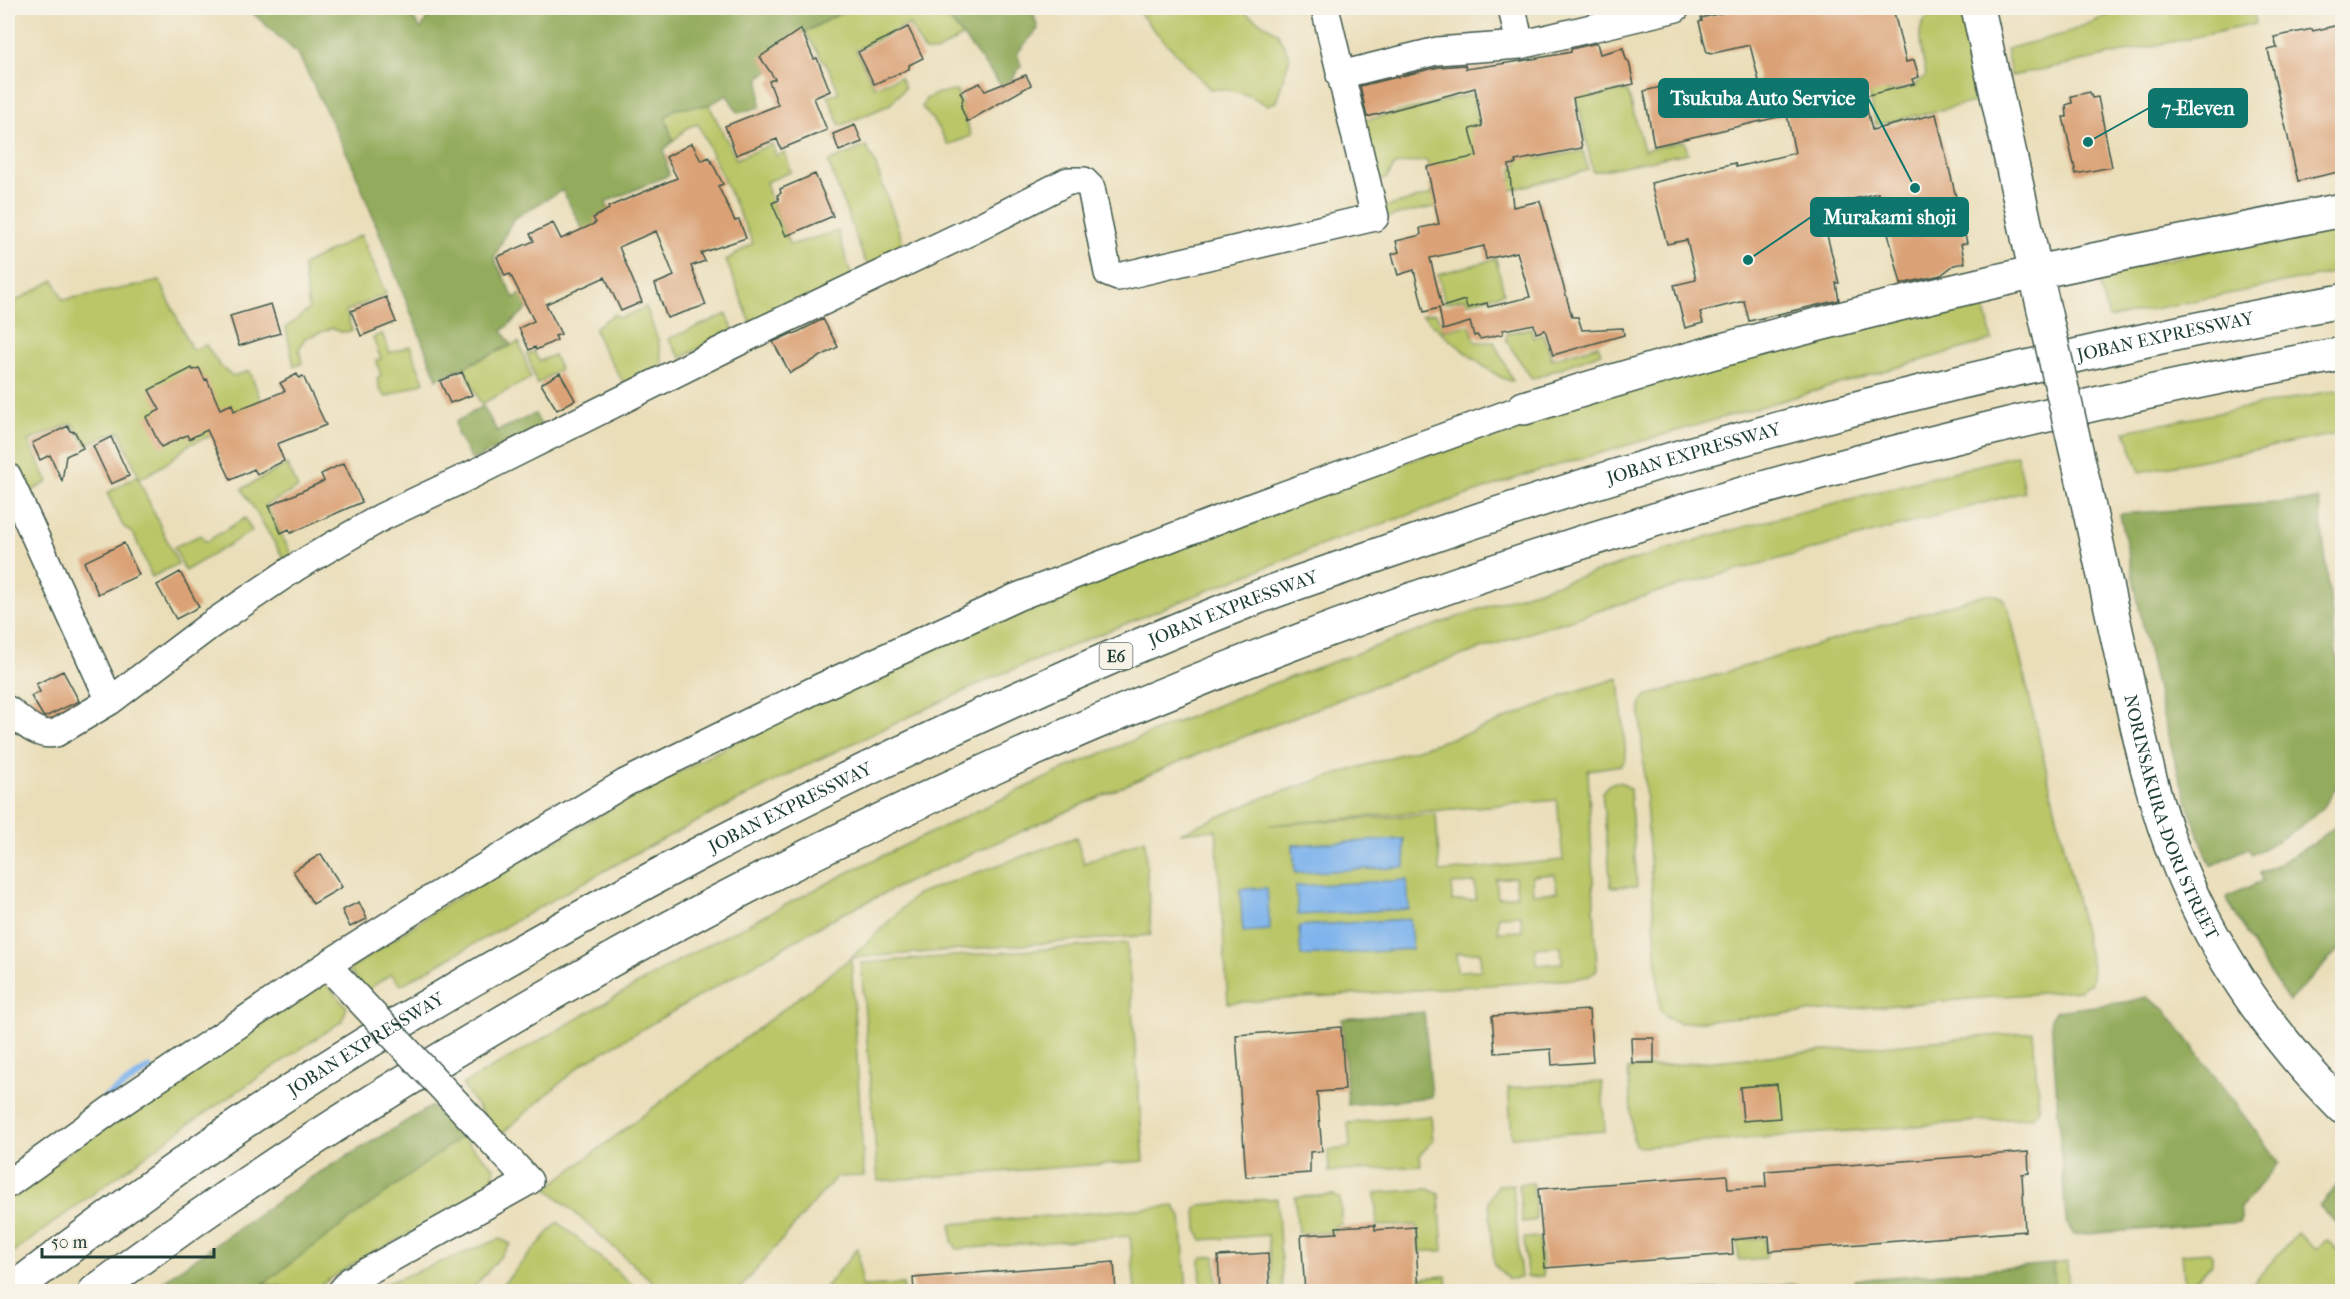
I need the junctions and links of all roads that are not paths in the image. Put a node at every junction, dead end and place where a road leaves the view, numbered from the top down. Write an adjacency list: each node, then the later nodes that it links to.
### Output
1 (1325, 8): 6 (street)
2 (1512, 8): 5 (street)
3 (1676, 8): 5 (street)
4 (1978, 8): 8 (main road, NORINSAKURA-DORI STREET)
5 (1520, 45): 6 (street)
6 (1340, 75): 13 (street)
7 (2343, 210): 8 (main road)
8 (2038, 282): 11 (main road); 16 (main road, NORINSAKURA-DORI STREET, bridge)
9 (2343, 301): 18 (main road, JOBAN EXPRESSWAY / E6)
10 (2343, 354): 19 (main road)
11 (1524, 408): 15 (street)
12 (8, 477): 13 (street)
13 (110, 700): 14 (street)
14 (8, 710)
15 (335, 969): 17 (street); 20 (street, bridge)
16 (2343, 1107)
17 (8, 1184)
18 (10, 1292)
19 (95, 1292)
20 (341, 1292)

